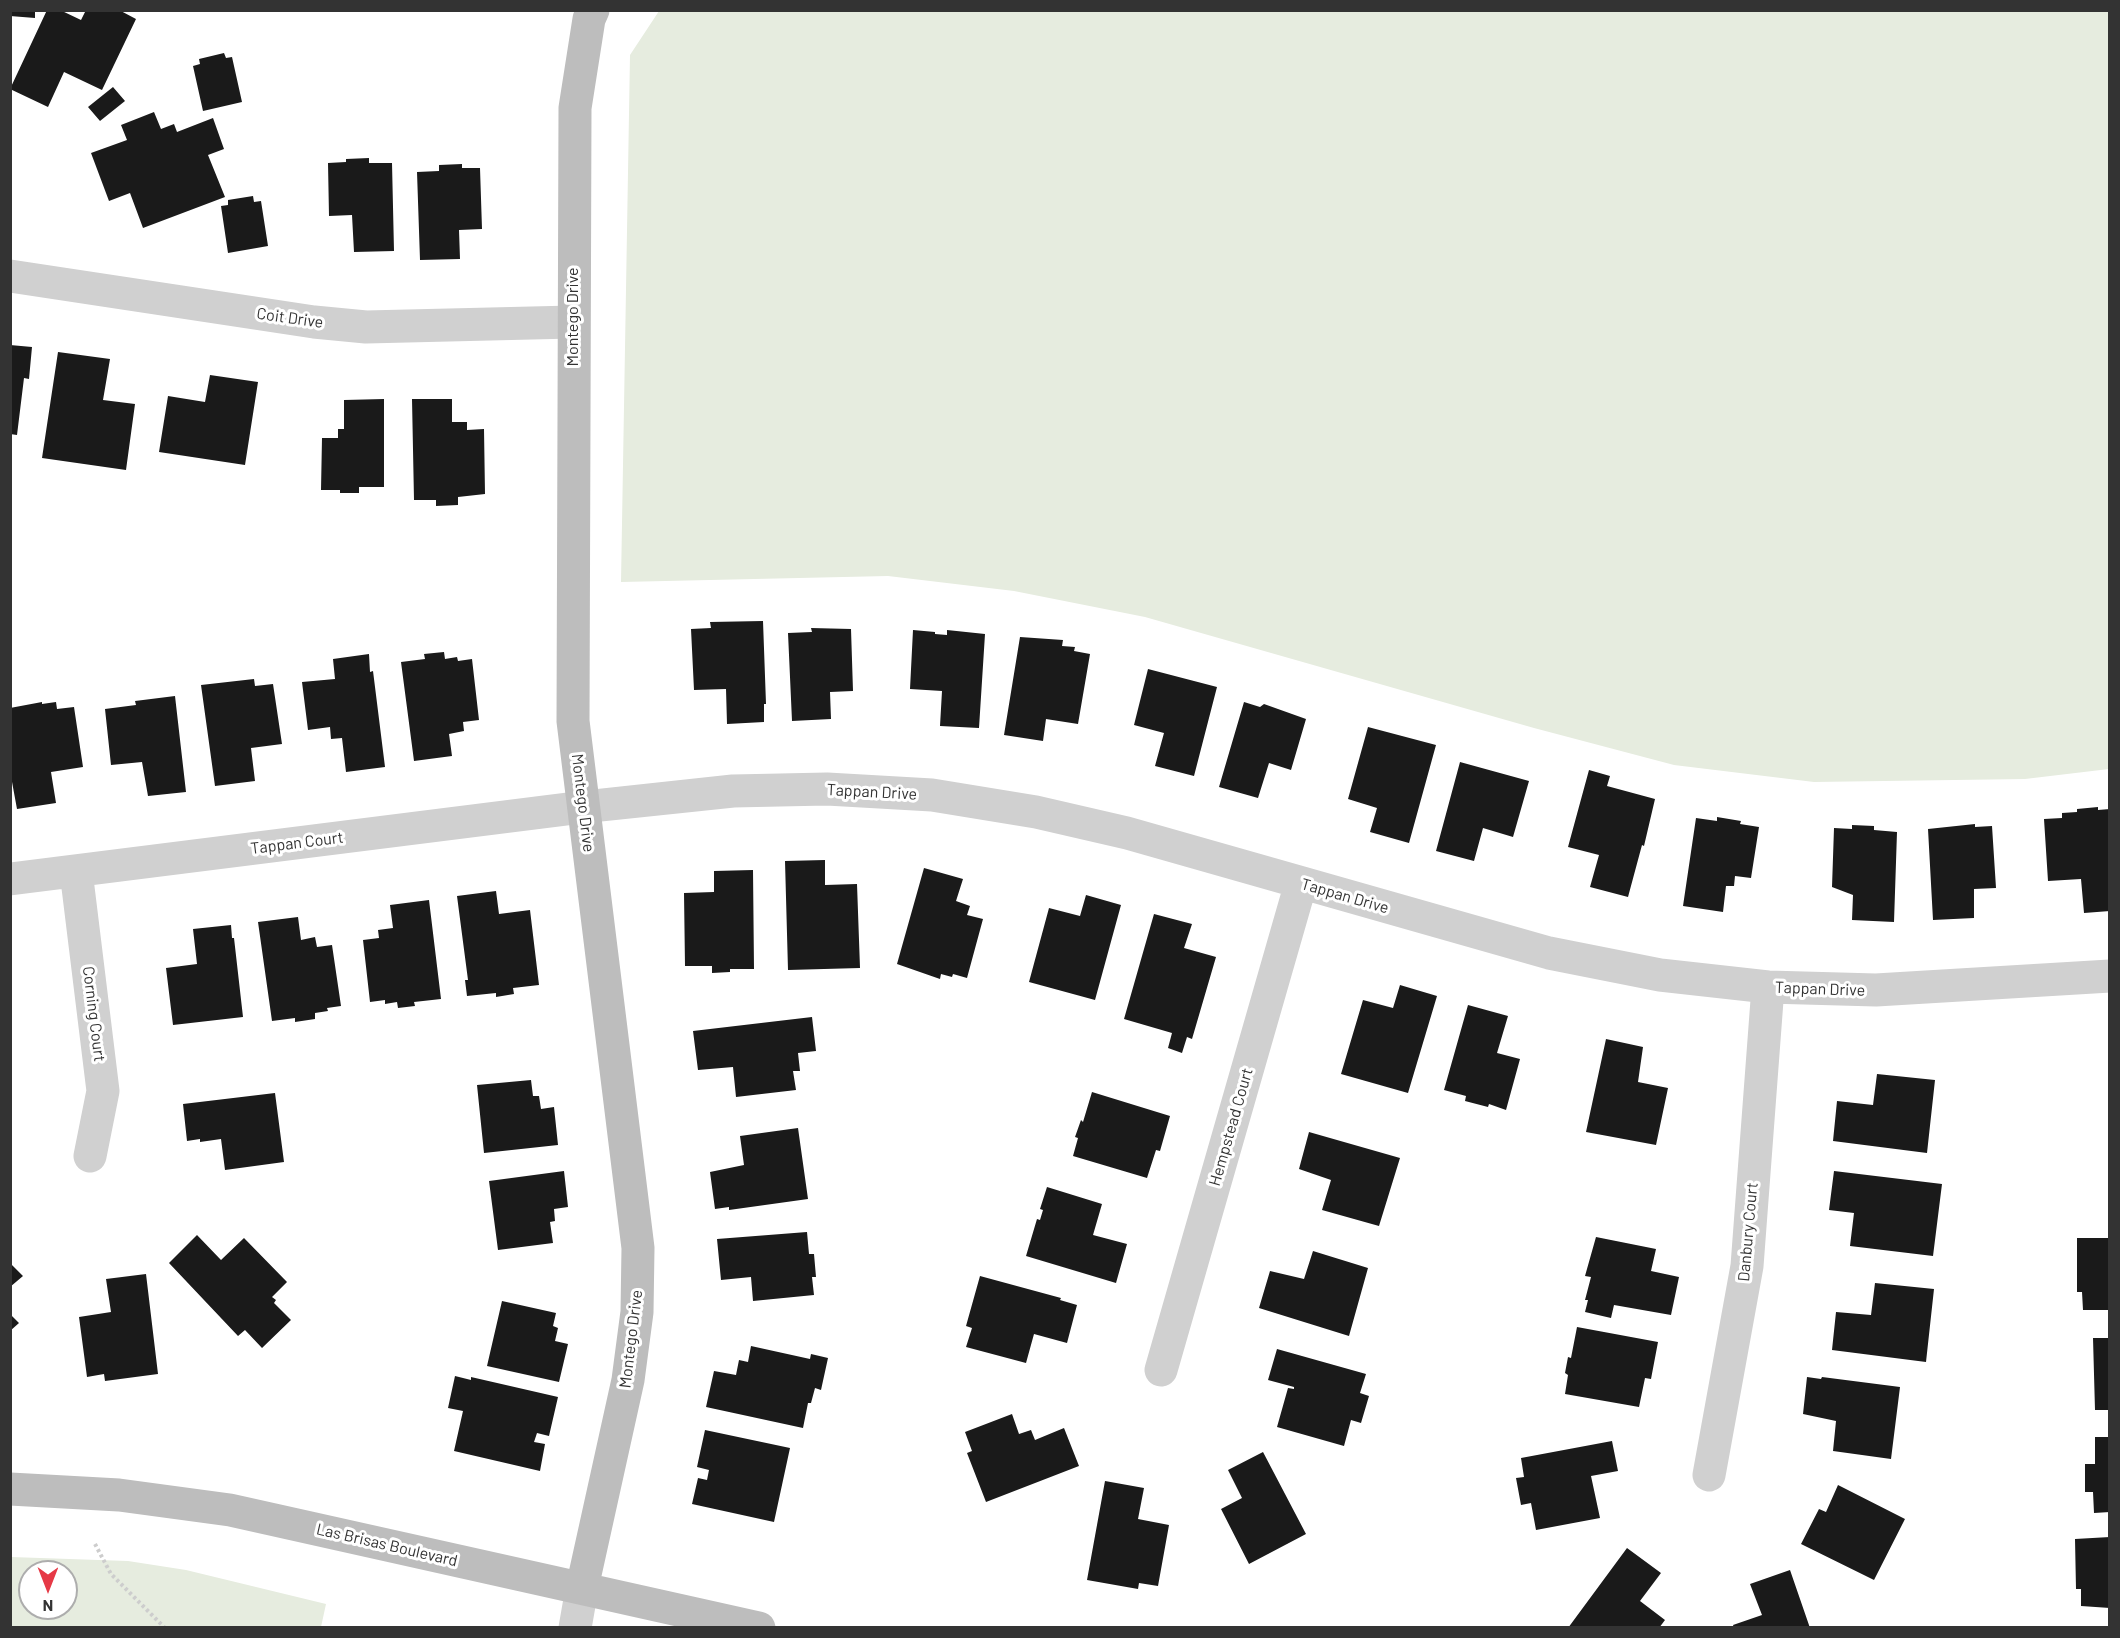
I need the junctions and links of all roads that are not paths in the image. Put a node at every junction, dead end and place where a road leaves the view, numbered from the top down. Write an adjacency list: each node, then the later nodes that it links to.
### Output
1 (593, 10): 3 (street, Montego Drive)
2 (10, 276): 3 (street, Coit Drive)
3 (573, 322): 4 (street, Montego Drive)
4 (583, 807): 5 (street, Tappan Court); 7 (street, Tappan Drive); 14 (street, Montego Drive)
5 (76, 871): 6 (street, Tappan Court); 10 (street, Corning Court)
6 (10, 879)
7 (1300, 883): 9 (street, Tappan Drive); 11 (street, Hempstead Court)
8 (2109, 976): 9 (street, Tappan Drive)
9 (1768, 987): 12 (street, Danbury Court)
10 (90, 1156)
11 (1161, 1370)
12 (1709, 1475)
13 (10, 1489): 14 (street, Las Brisas Boulevard)
14 (582, 1588): 15 (street); 16 (street, Las Brisas Boulevard)
15 (575, 1628)
16 (759, 1628)

